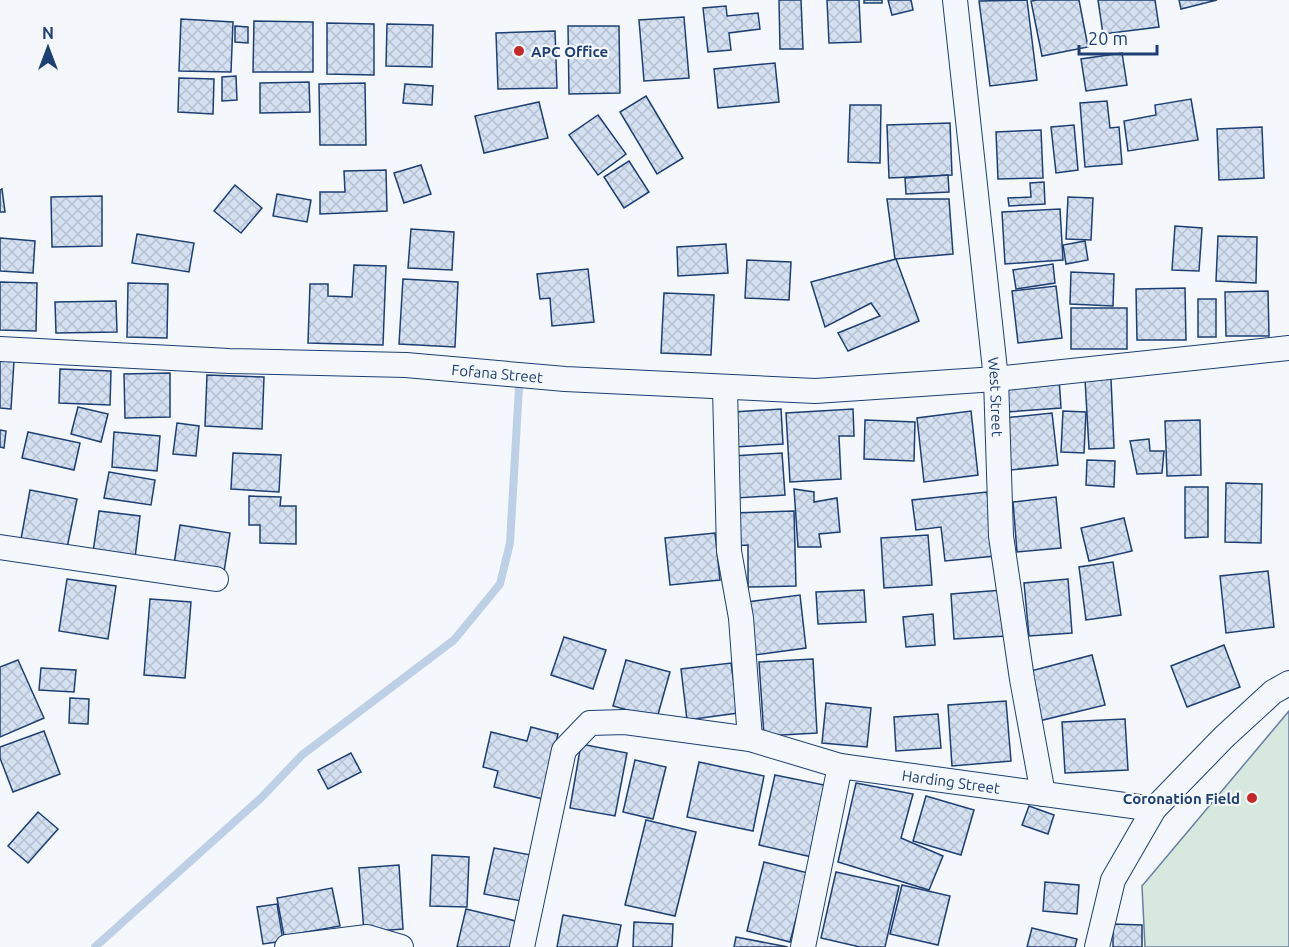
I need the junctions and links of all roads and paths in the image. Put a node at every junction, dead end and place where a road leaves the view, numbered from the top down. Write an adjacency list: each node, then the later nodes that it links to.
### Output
1 (955, 0): 4 (street, West Street)
2 (1289, 348): 4 (street, Fofana Street)
3 (0, 349): 5 (street, Fofana Street)
4 (994, 379): 5 (street, Fofana Street); 11 (street, West Street)
5 (725, 389): 9 (street)
6 (0, 546): 7 (street)
7 (216, 579)
8 (1289, 683): 12 (street)
9 (750, 740): 10 (street, Harding Street); 15 (street, Harding Street)
10 (840, 766): 11 (street, Harding Street); 16 (street)
11 (1043, 794): 12 (street, Harding Street)
12 (1154, 809): 17 (street)
13 (287, 947): 14 (street)
14 (401, 947)
15 (522, 947)
16 (803, 947)
17 (1097, 947)

